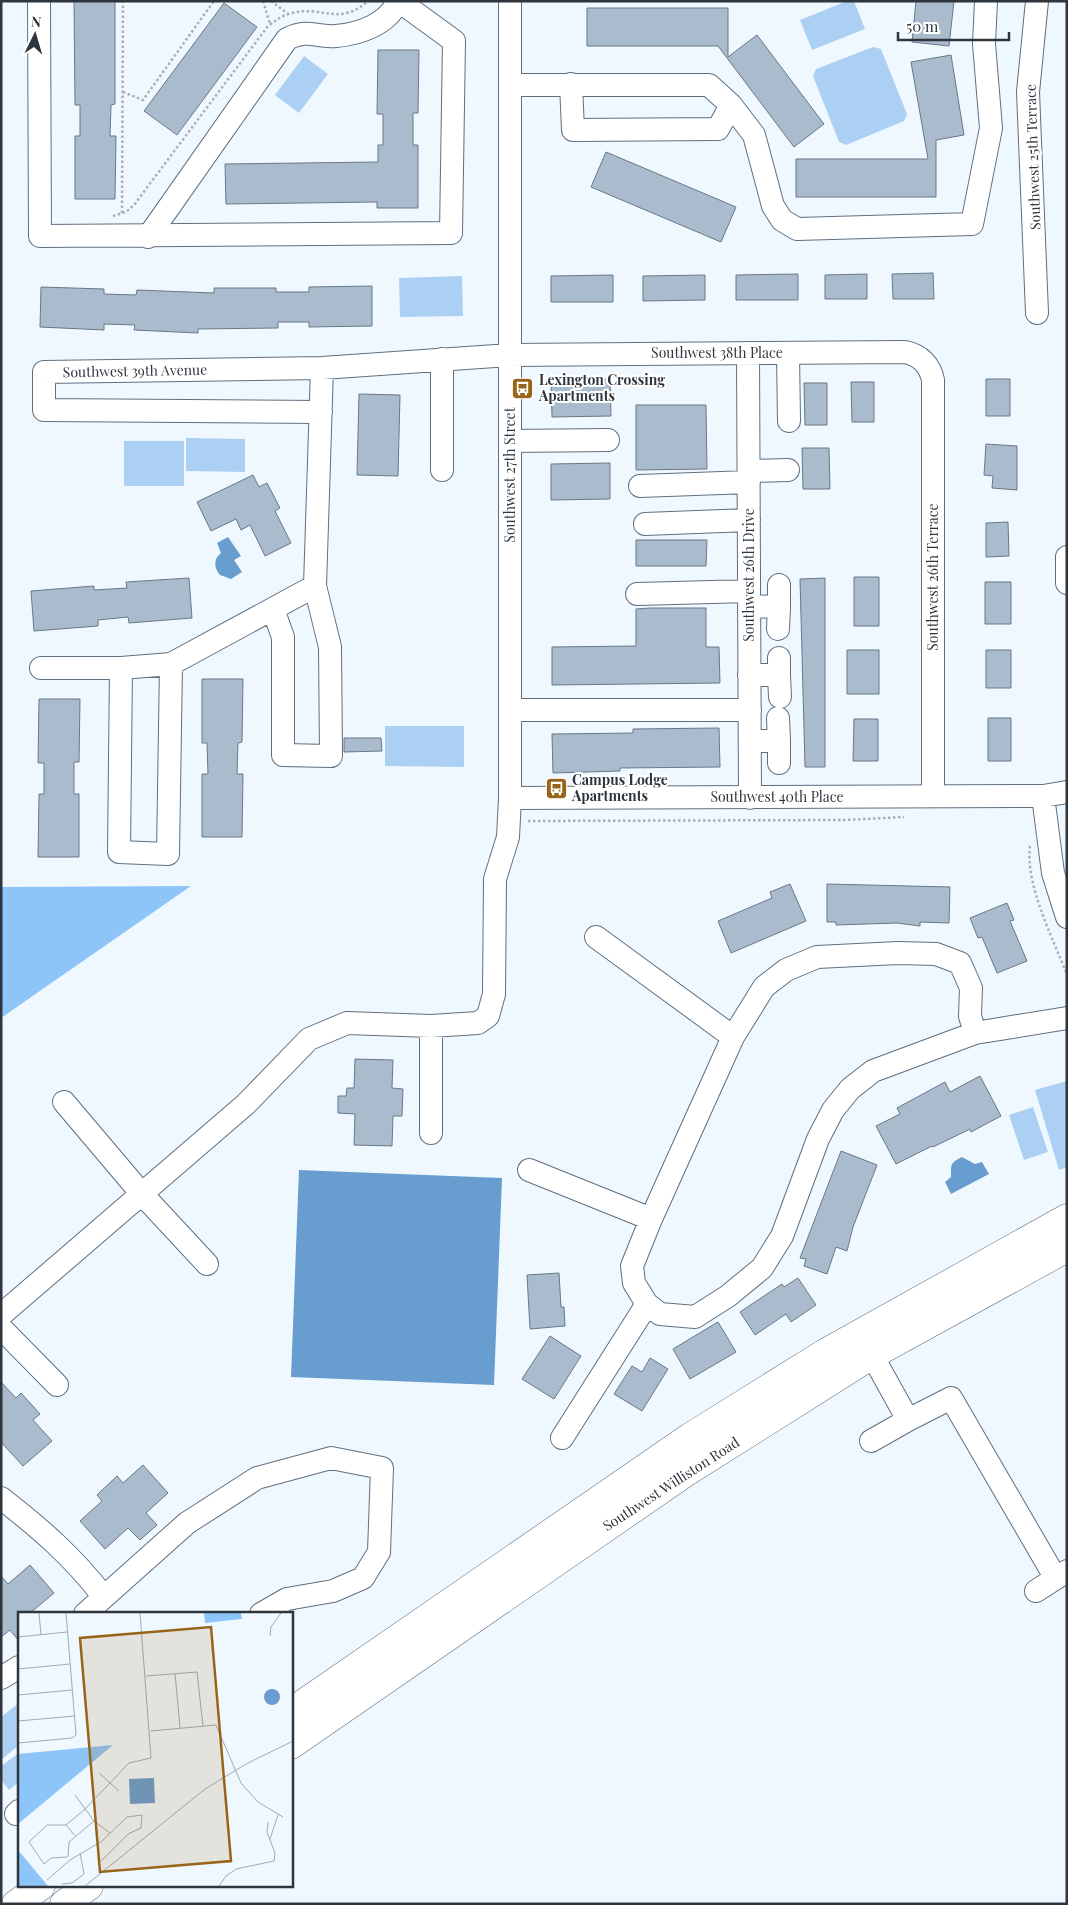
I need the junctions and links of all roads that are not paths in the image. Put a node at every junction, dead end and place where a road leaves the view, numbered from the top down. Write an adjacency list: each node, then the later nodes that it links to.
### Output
1 (40, 1): 9 (street)
2 (399, 1): 9 (street); 9 (street)
3 (510, 1): 7 (street, Southwest 27th Street)
4 (986, 1): 8 (street)
5 (1037, 1): 10 (street, Southwest 25th Terrace)
6 (572, 84): 7 (street); 8 (street); 8 (street)
7 (510, 85): 13 (street, Southwest 27th Street)
8 (731, 105)
9 (148, 237)
10 (1037, 313)
11 (788, 352): 12 (street, Southwest 38th Place); 15 (street, Southwest 38th Place); 18 (street)
12 (748, 353): 13 (street, Southwest 38th Place); 23 (street, Southwest 26th Drive)
13 (510, 355): 14 (street, Southwest 39th Avenue); 20 (street, Southwest 27th Street)
14 (442, 360): 16 (street, Southwest 39th Avenue); 21 (street)
15 (923, 360): 42 (street, Southwest 26th Terrace)
16 (322, 368): 17 (street); 17 (street, Southwest 39th Avenue)
17 (321, 412): 29 (street)
18 (789, 421)
19 (608, 440): 20 (street)
20 (510, 441): 38 (street, Southwest 27th Street)
21 (442, 470)
22 (788, 470): 23 (street)
23 (749, 477): 24 (street); 25 (street, Southwest 26th Drive)
24 (640, 486)
25 (749, 520): 26 (street); 31 (street, Southwest 26th Drive)
26 (645, 524)
27 (1067, 557): 28 (street)
28 (1067, 583)
29 (315, 586): 32 (street); 32 (street)
30 (637, 594): 31 (street)
31 (749, 598): 33 (street); 37 (street, Southwest 26th Drive)
32 (273, 609): 34 (street)
33 (778, 629)
34 (171, 664): 36 (street); 36 (street)
35 (41, 668): 36 (street)
36 (121, 668)
37 (749, 675): 39 (street, Southwest 26th Drive); 40 (street)
38 (510, 710): 39 (street); 44 (street, Southwest 27th Street)
39 (750, 710): 40 (street, Southwest 26th Drive)
40 (750, 742): 45 (street, Southwest 26th Drive)
41 (1067, 792): 43 (street, Southwest 40th Place)
42 (933, 796): 43 (street, Southwest 40th Place); 45 (street, Southwest 40th Place)
43 (1043, 796): 46 (street, Southwest 40th Place); 47 (street)
44 (510, 798): 45 (street, Southwest 40th Place); 50 (street, Southwest 27th Street)
45 (750, 798)
46 (1067, 803)
47 (1067, 917)
48 (596, 937): 52 (street)
49 (1067, 1018): 51 (street)
50 (430, 1026): 54 (street); 56 (street, Southwest 27th Street)
51 (975, 1033): 52 (street); 61 (street)
52 (733, 1037): 58 (street)
53 (64, 1102): 56 (street)
54 (431, 1133)
55 (529, 1170): 58 (street)
56 (141, 1193): 60 (street); 62 (street, Southwest 27th Street)
57 (1067, 1218): 77 (highway, Southwest Williston Road)
58 (650, 1219): 61 (street)
59 (1067, 1248): 64 (highway, Southwest Williston Road)
60 (207, 1264)
61 (646, 1304): 67 (street)
62 (1, 1315)
63 (1, 1328): 65 (street)
64 (872, 1355): 66 (street); 78 (highway, Southwest Williston Road)
65 (57, 1385)
66 (908, 1420): 68 (street); 70 (street)
67 (562, 1438)
68 (871, 1441)
69 (1, 1498): 72 (street)
70 (1061, 1574): 71 (street)
71 (1036, 1591)
72 (104, 1596): 73 (street); 74 (street)
73 (87, 1612)
74 (264, 1612)
75 (18, 1668): 76 (street)
76 (1, 1678)
77 (292, 1711)
78 (292, 1744)
79 (38, 1888): 81 (highway)
80 (86, 1888): 82 (highway)
81 (16, 1904)
82 (64, 1904)

